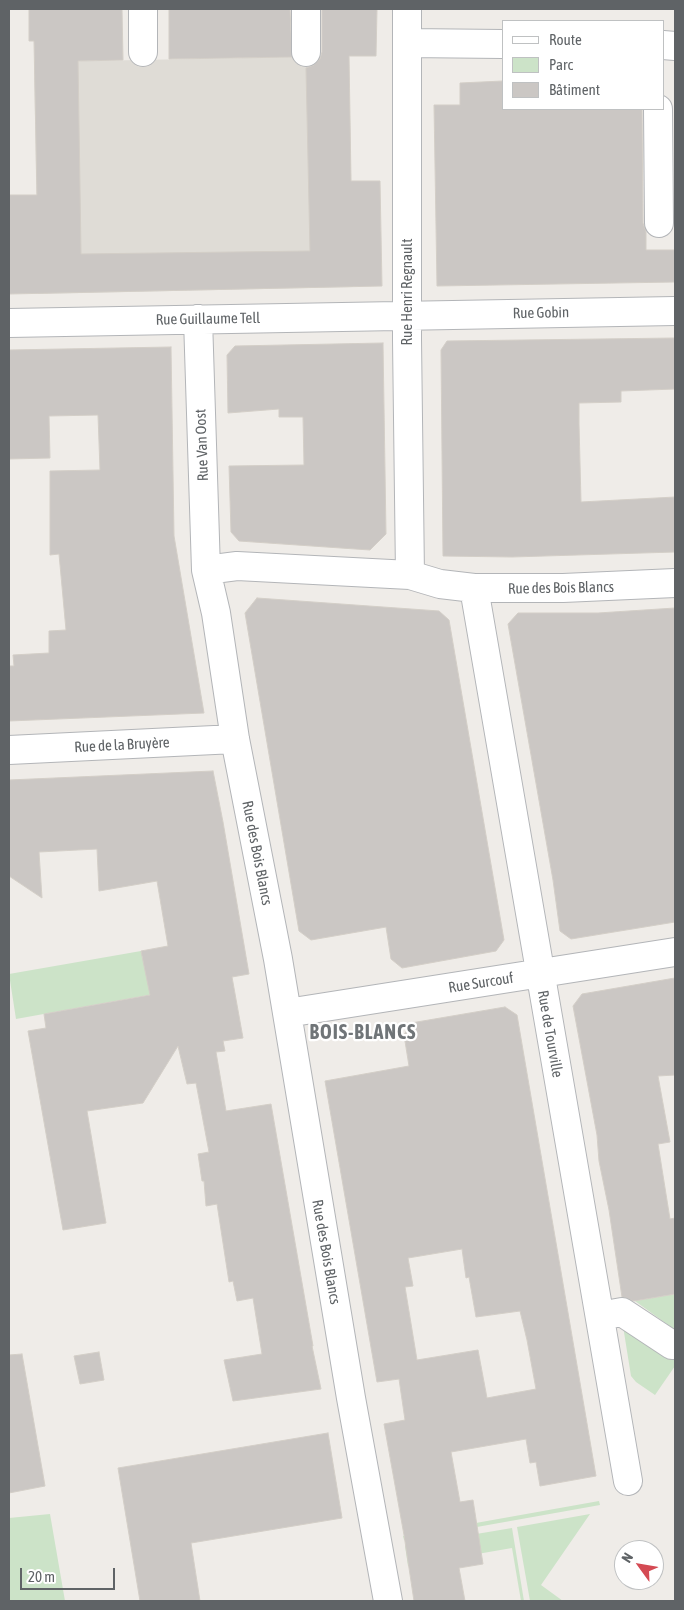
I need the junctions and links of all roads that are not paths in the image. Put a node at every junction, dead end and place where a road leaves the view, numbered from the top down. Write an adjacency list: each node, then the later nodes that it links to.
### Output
1 (142, 9): 6 (street)
2 (306, 9): 7 (street)
3 (407, 9): 4 (street, Rue Henri Regnault)
4 (407, 43): 5 (street); 11 (street, Rue Henri Regnault)
5 (502, 44)
6 (143, 52)
7 (306, 52)
8 (658, 110): 9 (street)
9 (659, 223)
10 (675, 311): 11 (street, Rue Gobin)
11 (407, 316): 12 (street, Rue Guillaume Tell); 15 (street, Rue Henri Regnault)
12 (198, 319): 13 (street, Rue Guillaume Tell); 14 (street, Rue Van Oost)
13 (9, 323)
14 (206, 570): 15 (street, Rue des Bois Blancs); 18 (street, Rue des Bois Blancs)
15 (410, 575): 17 (street, Rue des Bois Blancs)
16 (675, 583): 17 (street, Rue des Bois Blancs)
17 (474, 588): 21 (street, Rue de Tourville)
18 (236, 739): 19 (street, Rue de la Bruyère); 22 (street, Rue des Bois Blancs)
19 (9, 750)
20 (675, 952): 21 (street, Rue Surcouf)
21 (540, 973): 22 (street, Rue Surcouf); 23 (street, Rue de Tourville)
22 (287, 1014): 26 (street, Rue des Bois Blancs)
23 (600, 1316): 24 (street); 25 (street, Rue de Tourville)
24 (672, 1345)
25 (628, 1481)
26 (388, 1601)

